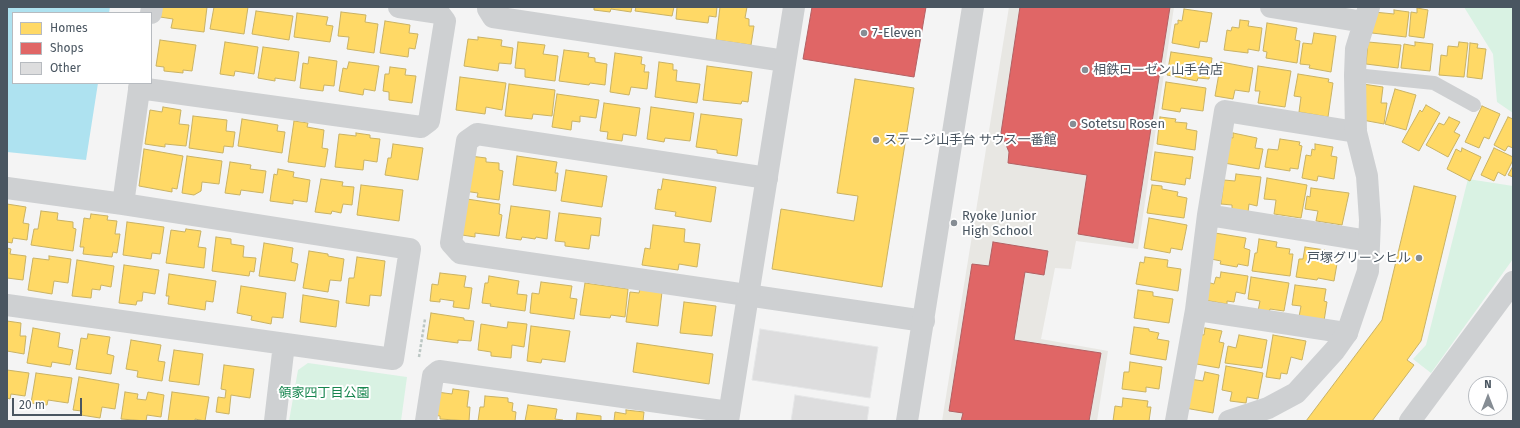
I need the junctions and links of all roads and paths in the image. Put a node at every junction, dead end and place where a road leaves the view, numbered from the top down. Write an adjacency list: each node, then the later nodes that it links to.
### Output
1 (399, 7): 9 (street)
2 (488, 7): 7 (street)
3 (794, 7): 7 (street)
4 (973, 7): 21 (street)
5 (1271, 7): 6 (street)
6 (1367, 14): 8 (street)
7 (786, 61): 12 (street)
8 (1355, 75): 10 (lane); 11 (street)
9 (140, 85): 14 (street)
10 (1474, 105)
11 (1356, 132): 15 (street); 16 (street)
12 (767, 178): 18 (street); 18 (street)
13 (7, 188): 14 (street)
14 (123, 204): 23 (street)
15 (1208, 215): 16 (street); 20 (street)
16 (1369, 241): 22 (street)
17 (1513, 282): 30 (street)
18 (748, 296): 21 (street); 24 (street)
19 (7, 305): 23 (street)
20 (1196, 310): 22 (street); 28 (street)
21 (924, 321): 27 (street)
22 (1347, 333): 29 (street)
23 (284, 344): 25 (street)
24 (729, 416): 26 (street)
25 (275, 421)
26 (426, 421)
27 (907, 421)
28 (1176, 421)
29 (1229, 421)
30 (1410, 421)

